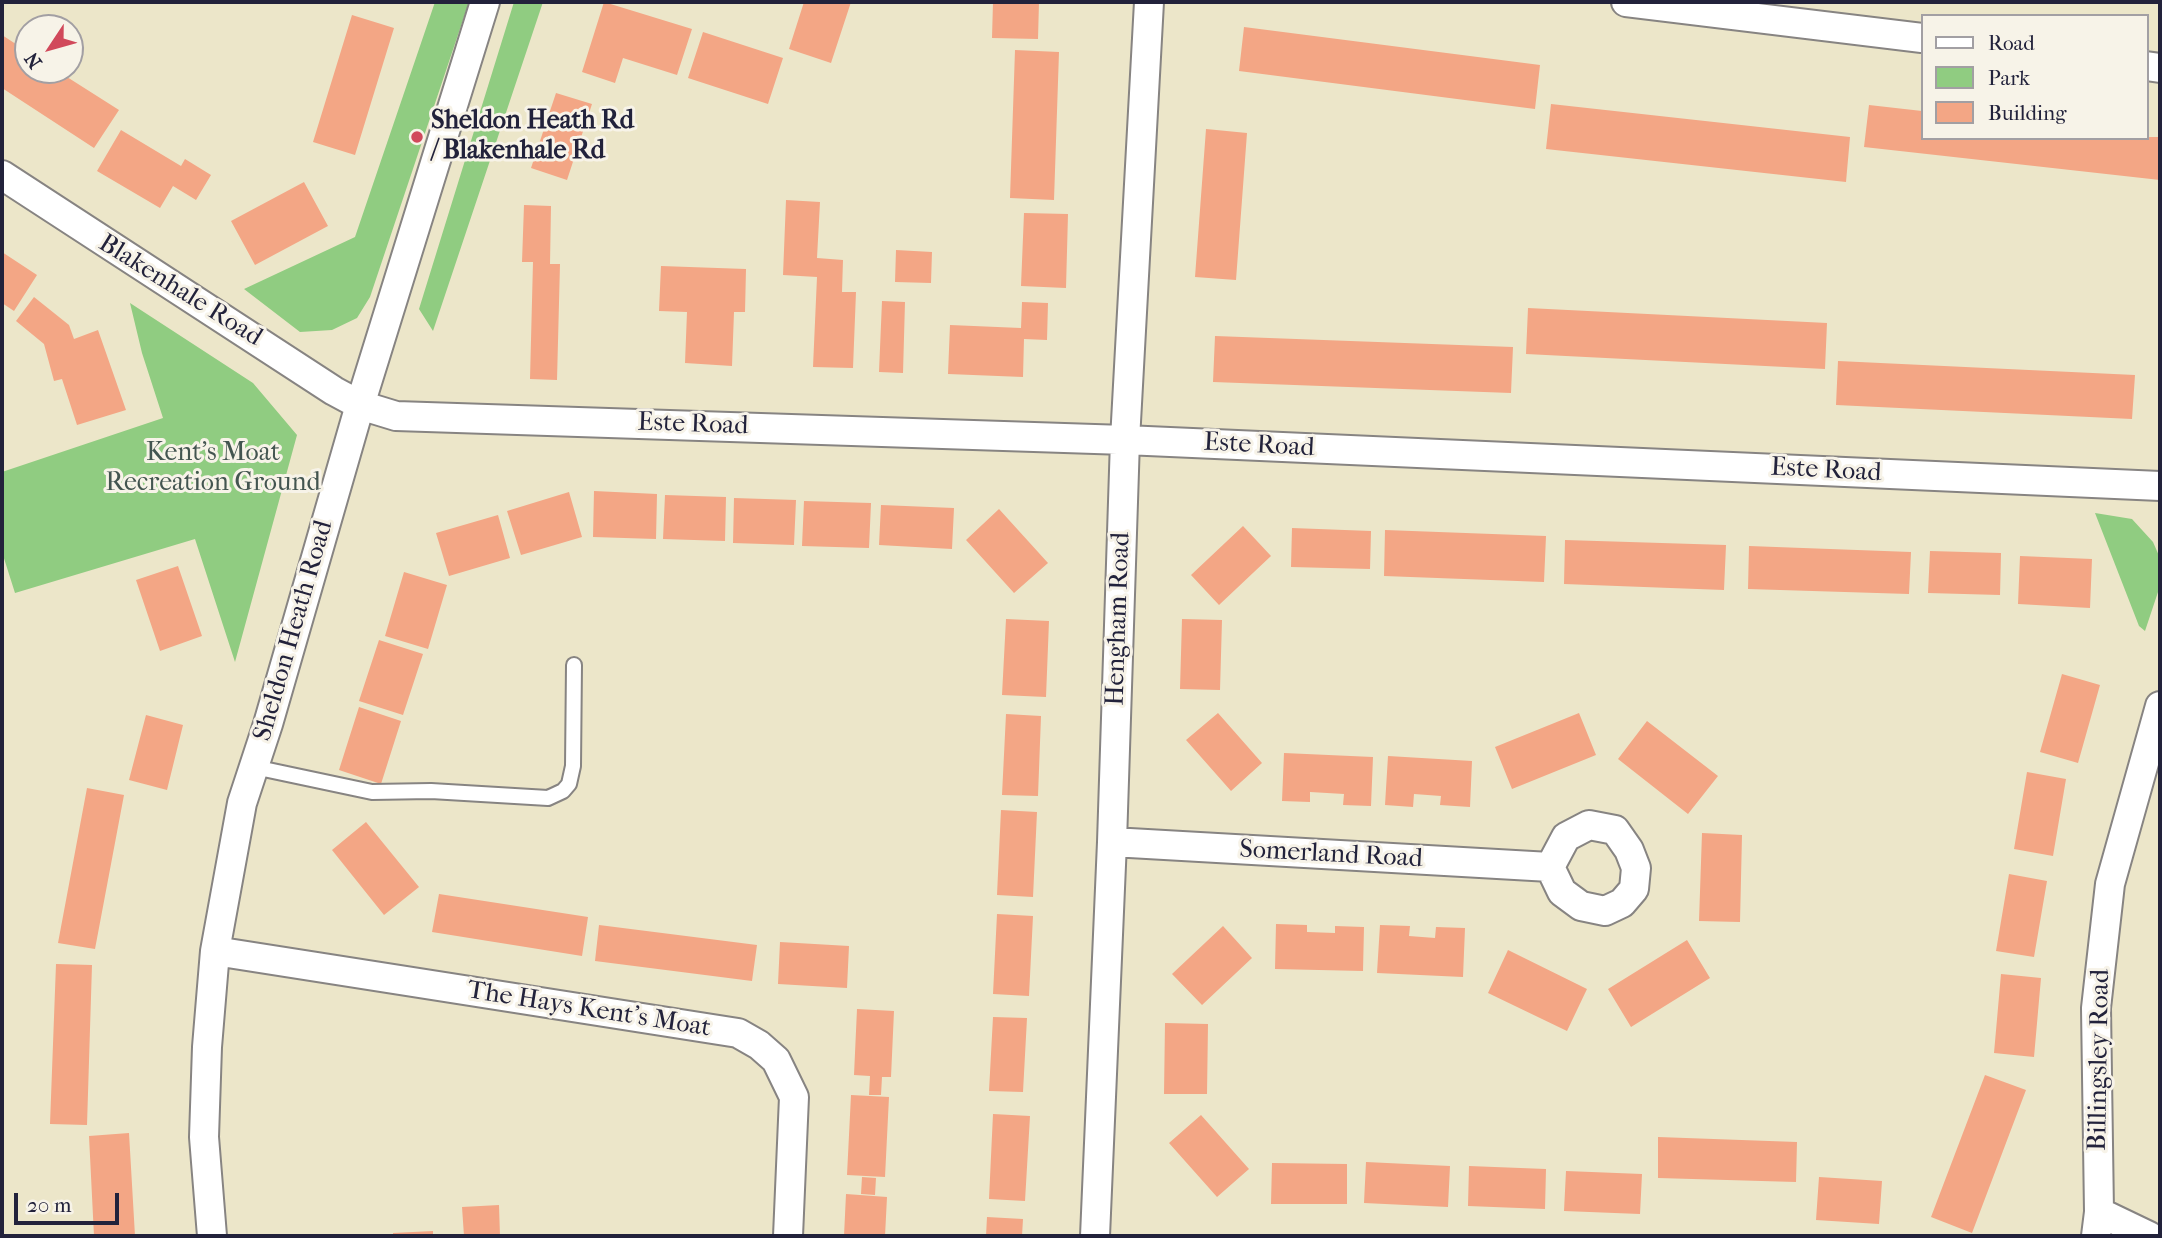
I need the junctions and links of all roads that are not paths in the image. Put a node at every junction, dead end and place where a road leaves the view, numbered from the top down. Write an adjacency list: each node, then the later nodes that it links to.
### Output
1 (485, 2): 6 (street, Sheldon Heath Road)
2 (1149, 2): 7 (street, Hengham Road)
3 (1626, 2): 4 (street)
4 (1920, 38)
5 (2, 175): 6 (street, Blakenhale Road)
6 (359, 405): 7 (street, Este Road); 11 (street, Sheldon Heath Road)
7 (1125, 440): 8 (street, Este Road); 12 (street, Hengham Road)
8 (2160, 486)
9 (574, 665): 11 (lane)
10 (2160, 706): 15 (street, Billingsley Road)
11 (254, 767): 14 (street, Sheldon Heath Road)
12 (1112, 842): 13 (street, Somerland Road); 18 (street, Hengham Road)
13 (1550, 867)
14 (215, 951): 16 (street, Sheldon Heath Road); 17 (street, The Hays Kent's Moat)
15 (2097, 1224): 19 (street)
16 (212, 1236)
17 (788, 1236)
18 (1095, 1236)
19 (2149, 1236)

